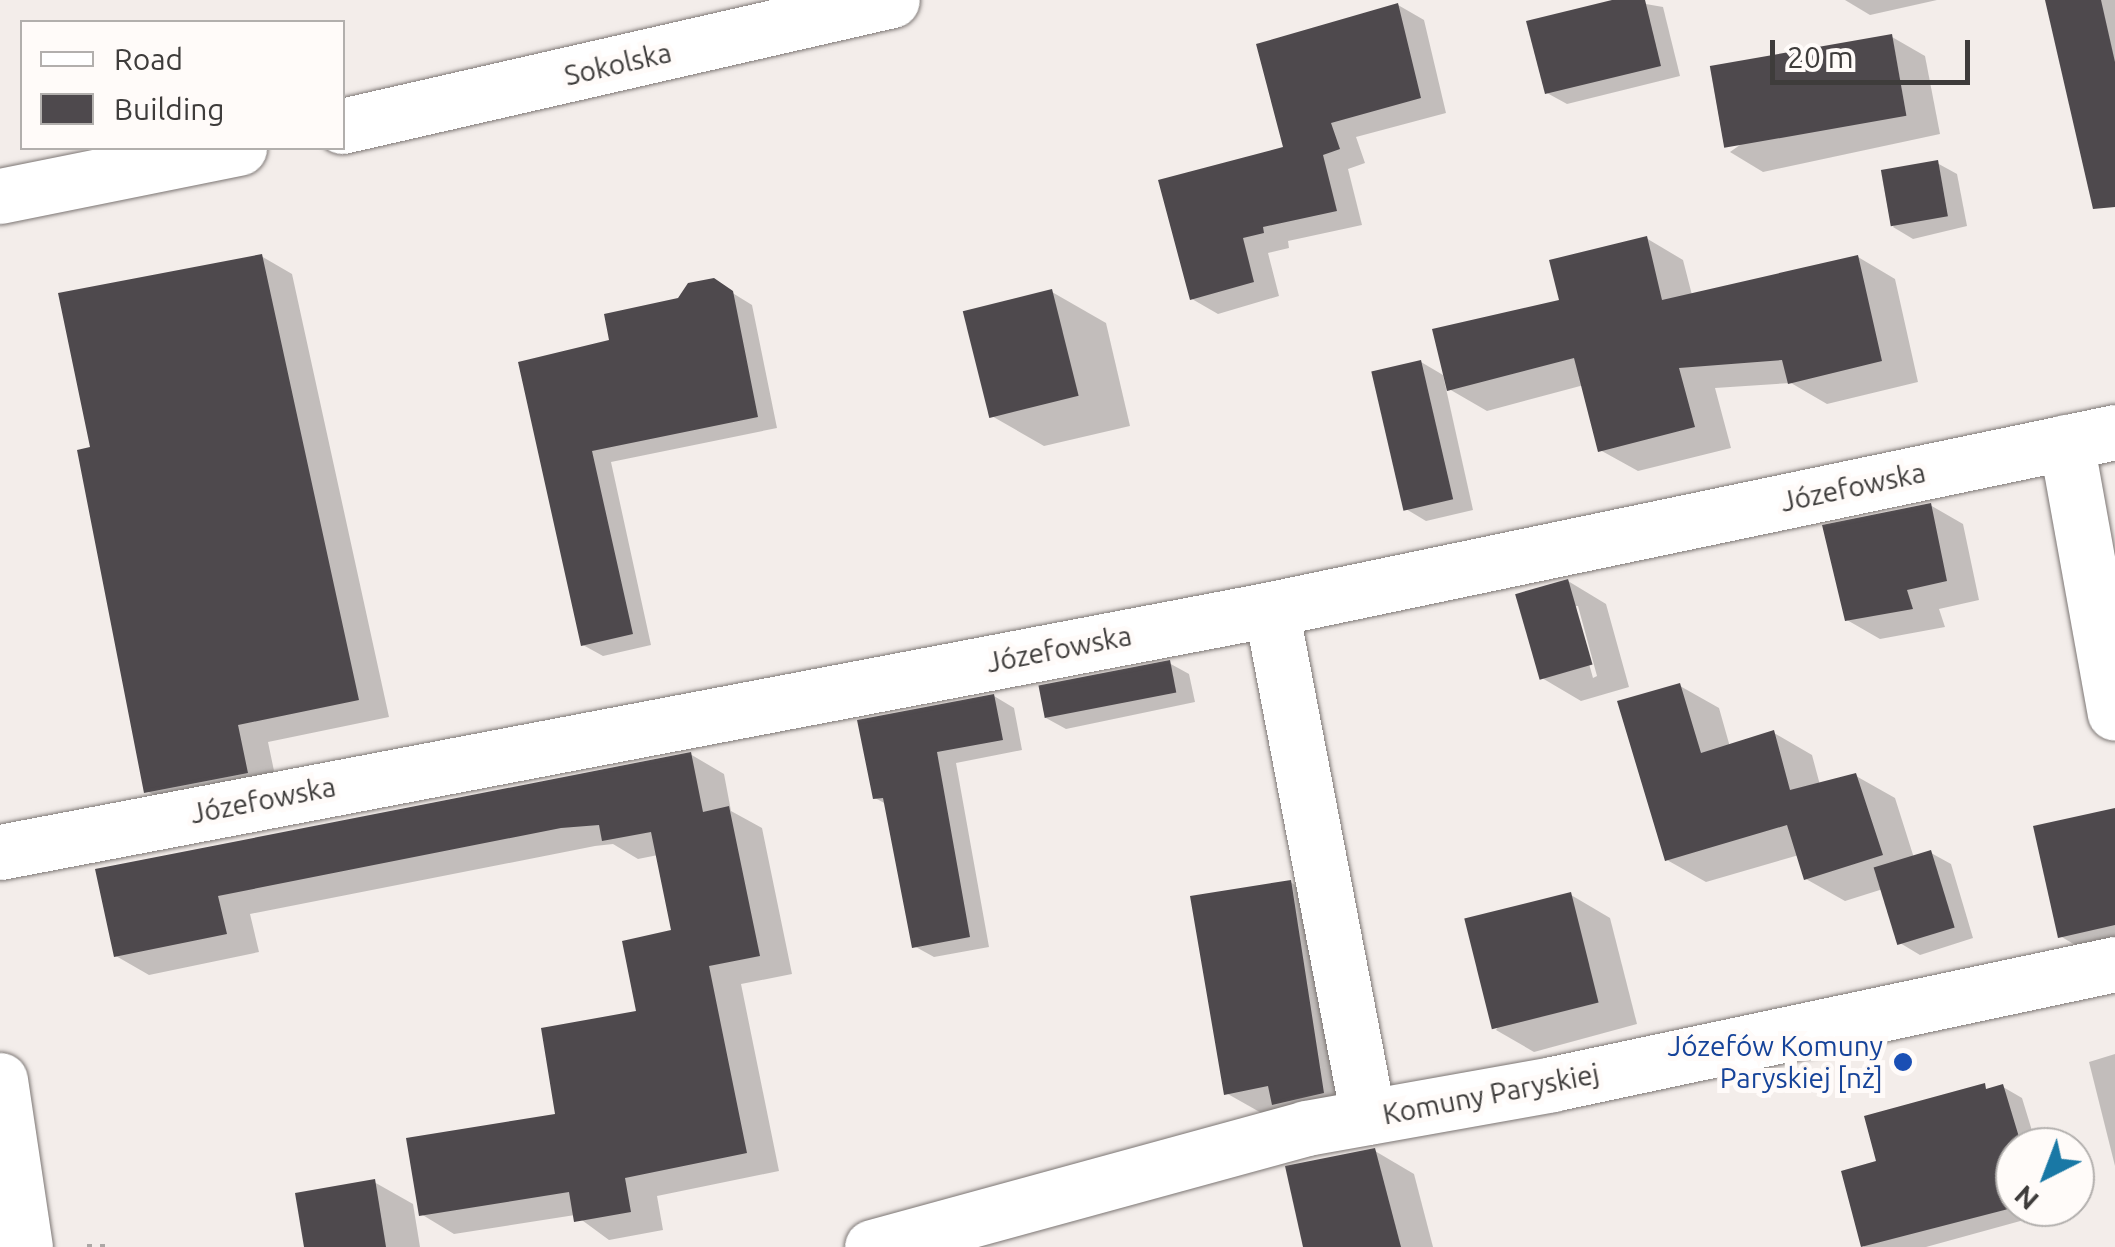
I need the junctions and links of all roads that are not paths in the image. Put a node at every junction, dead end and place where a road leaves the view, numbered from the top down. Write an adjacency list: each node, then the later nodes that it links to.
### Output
1 (892, 0): 2 (street, Sokolska)
2 (345, 125)
3 (229, 150): 4 (street)
4 (0, 196)
5 (2090, 437): 6 (street, Józefowska); 7 (street)
6 (1271, 609): 8 (street, Józefowska); 11 (street)
7 (2115, 713)
8 (0, 852)
9 (2115, 964): 11 (street, Komuny Paryskiej)
10 (0, 1080): 12 (street)
11 (1368, 1118): 13 (street, Komuny Paryskiej)
12 (25, 1247)
13 (872, 1247)

